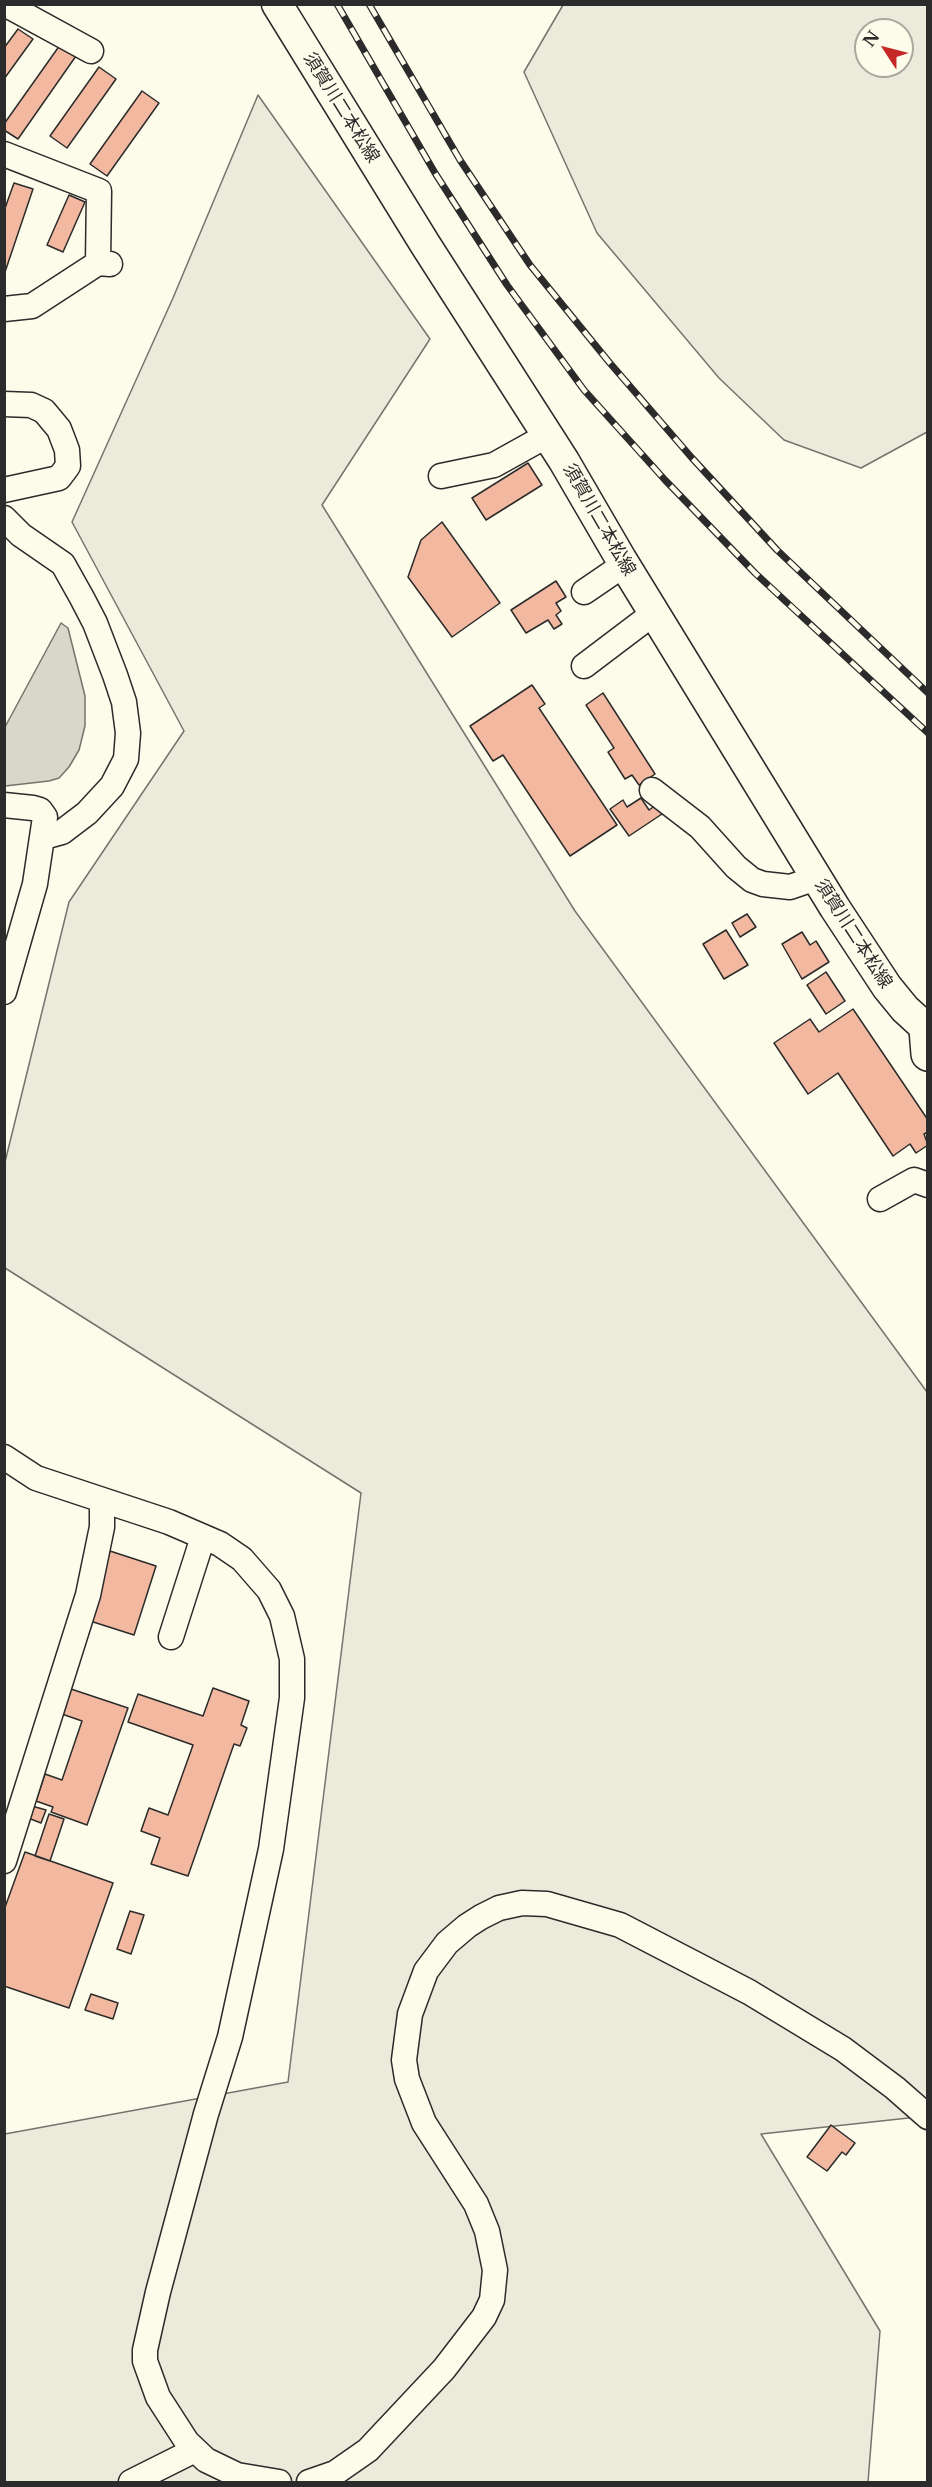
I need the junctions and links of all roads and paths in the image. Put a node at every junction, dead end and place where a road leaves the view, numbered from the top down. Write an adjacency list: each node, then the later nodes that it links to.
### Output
1 (5, 4): 3 (street)
2 (277, 4): 7 (main road, 須賀川二本松線)
3 (91, 51)
4 (4, 154): 5 (street)
5 (4, 309)
6 (4, 404): 9 (street)
7 (548, 435): 8 (street); 11 (main road, 須賀川二本松線)
8 (441, 476)
9 (4, 490)
10 (4, 518): 17 (street)
11 (624, 564): 12 (street); 13 (main road, 須賀川二本松線)
12 (584, 592)
13 (654, 613): 14 (street); 18 (main road, 須賀川二本松線)
14 (584, 666)
15 (652, 790): 18 (street)
16 (4, 805): 17 (street)
17 (44, 837): 19 (street)
18 (816, 878): 20 (main road, 須賀川二本松線)
19 (4, 992)
20 (927, 1038)
21 (927, 1185): 22 (street)
22 (880, 1199)
23 (4, 1457): 24 (street)
24 (102, 1501): 25 (street); 27 (street)
25 (203, 1537): 26 (street); 29 (street)
26 (171, 1637)
27 (4, 1861)
28 (927, 2117): 33 (street)
29 (195, 2450): 30 (street); 31 (street)
30 (131, 2482)
31 (269, 2482): 32 (street)
32 (279, 2482)
33 (309, 2482)

